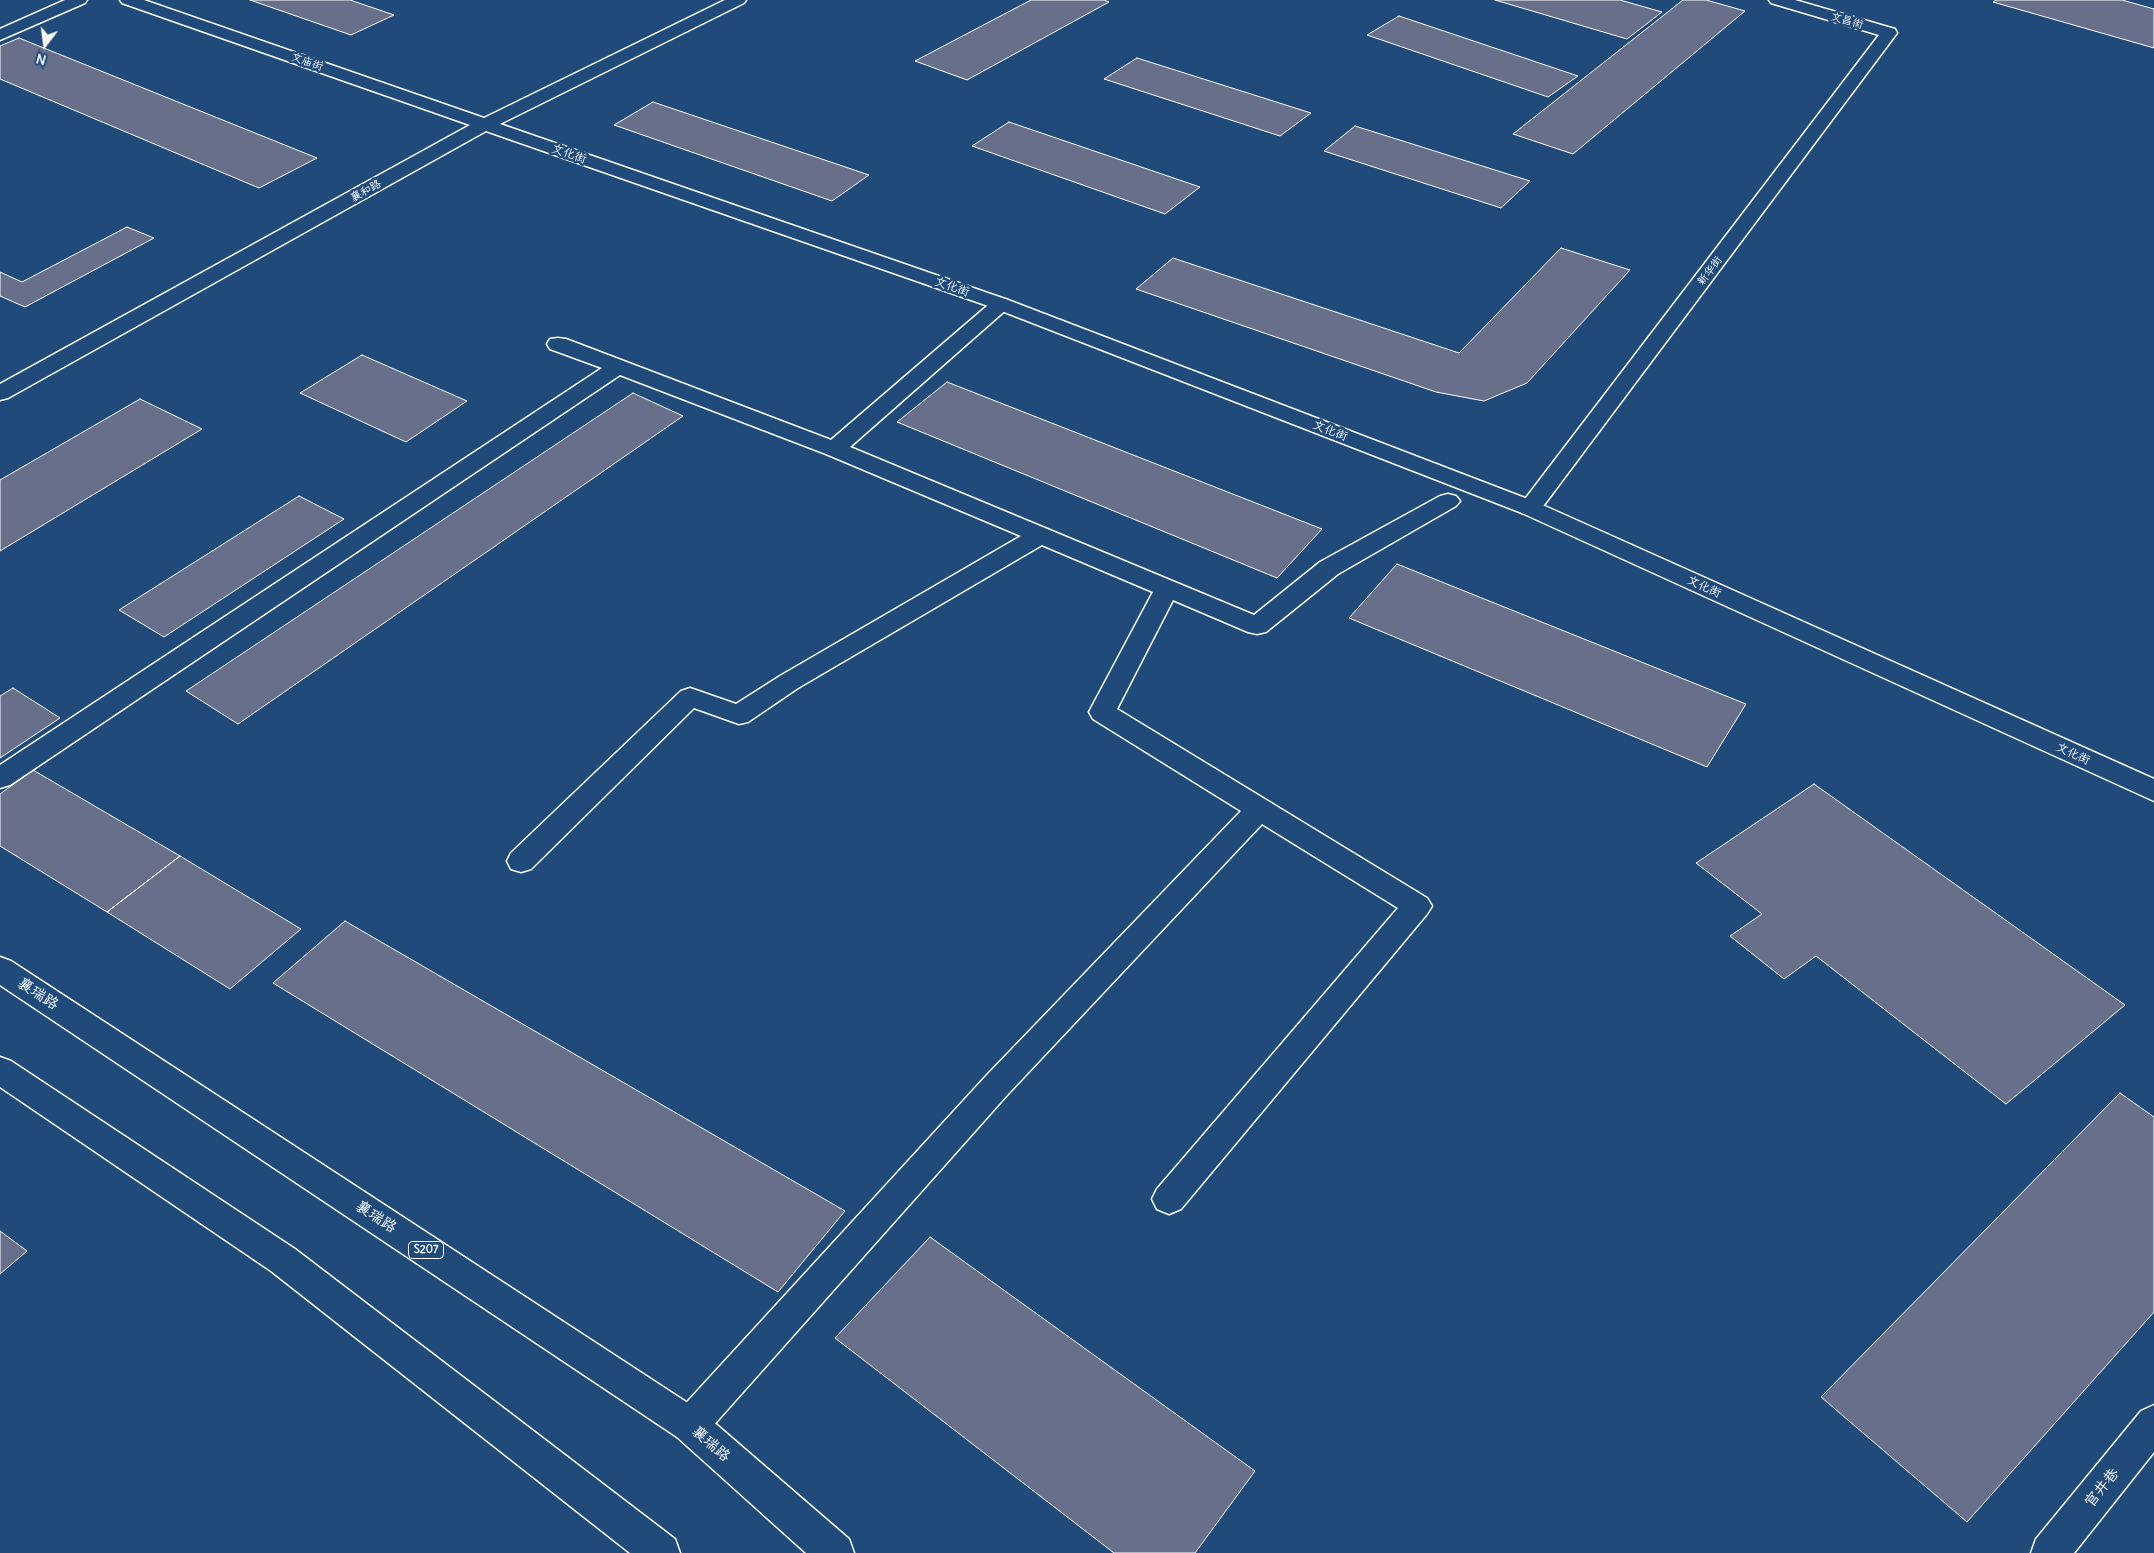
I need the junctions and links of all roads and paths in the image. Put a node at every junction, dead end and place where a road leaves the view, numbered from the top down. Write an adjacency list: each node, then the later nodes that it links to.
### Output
1 (79, 0): 6 (main road)
2 (128, 0): 7 (main road, 文庙街)
3 (738, 0): 7 (main road, 襄和路)
4 (1777, 0): 5 (main road, 文昌街)
5 (1889, 33): 14 (main road, 新华街)
6 (0, 35)
7 (485, 124): 8 (main road, 文化街); 11 (main road, 襄和路)
8 (1001, 304): 12 (main road); 14 (main road, 文化街)
9 (558, 344): 10 (main road)
10 (618, 367): 12 (main road); 17 (main road)
11 (0, 393)
12 (834, 449): 15 (main road)
13 (1448, 501): 16 (main road)
14 (1530, 508): 18 (main road, 文化街)
15 (1041, 535): 16 (main road); 20 (main road)
16 (1167, 588): 19 (main road)
17 (0, 778)
18 (2154, 791)
19 (1260, 809): 23 (main road); 25 (main road)
20 (521, 861)
21 (0, 969): 25 (main road, 襄瑞路 / S207)
22 (0, 1070): 26 (main road)
23 (1168, 1200)
24 (2154, 1423): 28 (main road, 官井巷)
25 (690, 1425): 27 (main road, 襄瑞路 / S207)
26 (661, 1553)
27 (835, 1553)
28 (2050, 1553)

